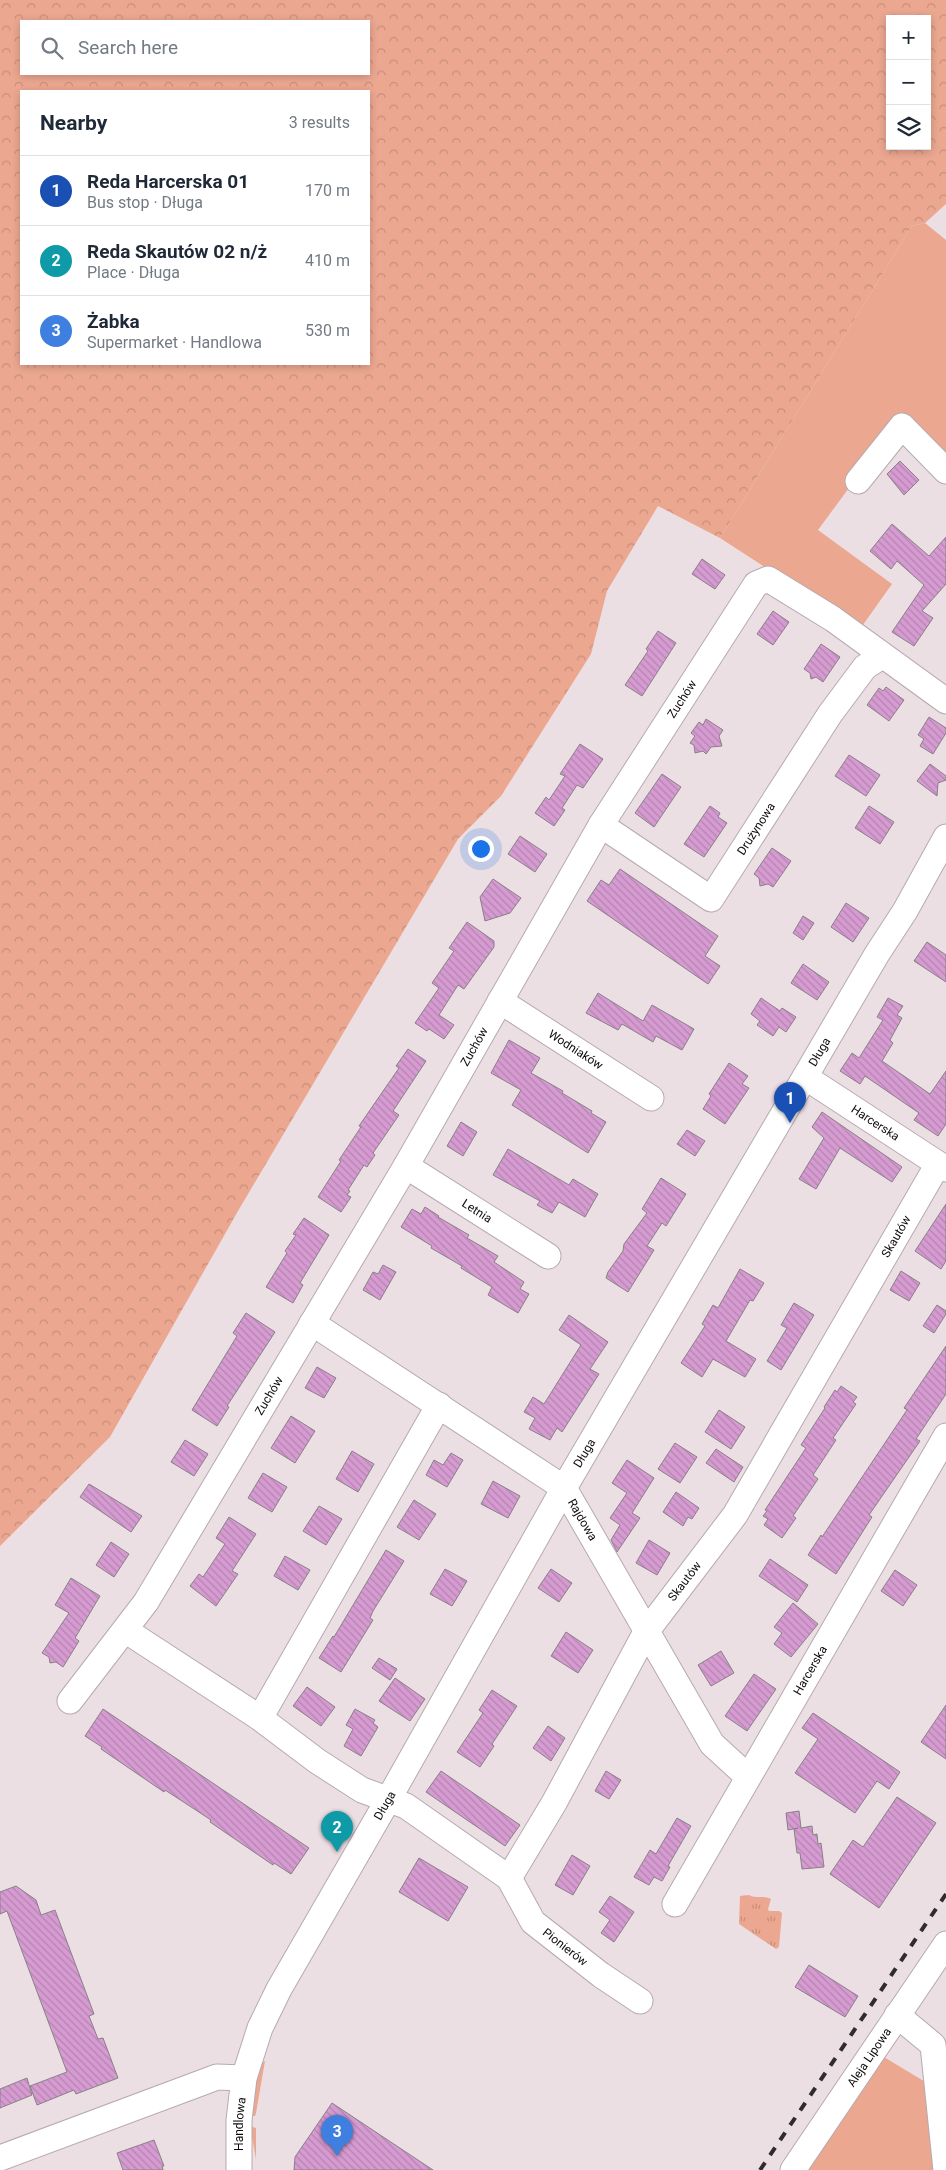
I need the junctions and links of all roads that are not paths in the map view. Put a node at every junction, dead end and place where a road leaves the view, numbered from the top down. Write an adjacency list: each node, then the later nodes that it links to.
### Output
1 (946, 471): 2 (street)
2 (858, 481)
3 (882, 656): 4 (street, Zuchów); 5 (street, Drużynowa); 5 (street, Zuchów)
4 (946, 701)
5 (600, 825): 8 (street, Zuchów)
6 (946, 837): 7 (street, Długa)
7 (937, 876): 9 (street, Długa)
8 (500, 1000): 10 (street, Wodniaków); 11 (street, Zuchów)
9 (805, 1077): 12 (street, Harcerska); 17 (street, Długa)
10 (651, 1098)
11 (406, 1166): 13 (street, Letnia); 14 (street, Zuchów)
12 (942, 1166): 19 (street, Skautów)
13 (548, 1256)
14 (312, 1323): 15 (street, Rajdowa); 18 (street, Zuchów)
15 (439, 1405): 17 (street, Rajdowa); 21 (street)
16 (946, 1436): 22 (street, Harcerska)
17 (564, 1488): 19 (street, Rajdowa); 23 (street, Długa)
18 (125, 1630): 20 (street, Zuchów); 21 (street)
19 (646, 1632): 22 (street, Rajdowa); 24 (street, Skautów)
20 (70, 1701)
21 (260, 1718): 23 (street)
22 (748, 1777): 25 (street, Harcerska)
23 (388, 1800): 24 (street); 29 (street, Długa)
24 (509, 1878): 27 (street, Pionierów)
25 (674, 1904)
26 (946, 1944): 28 (street, Aleja Lipowa)
27 (640, 2001)
28 (897, 2016): 32 (street, Aleja Lipowa); 33 (street)
29 (244, 2078): 30 (street); 31 (street, Handlowa)
30 (0, 2158)
31 (239, 2170)
32 (793, 2170)
33 (946, 2170)

